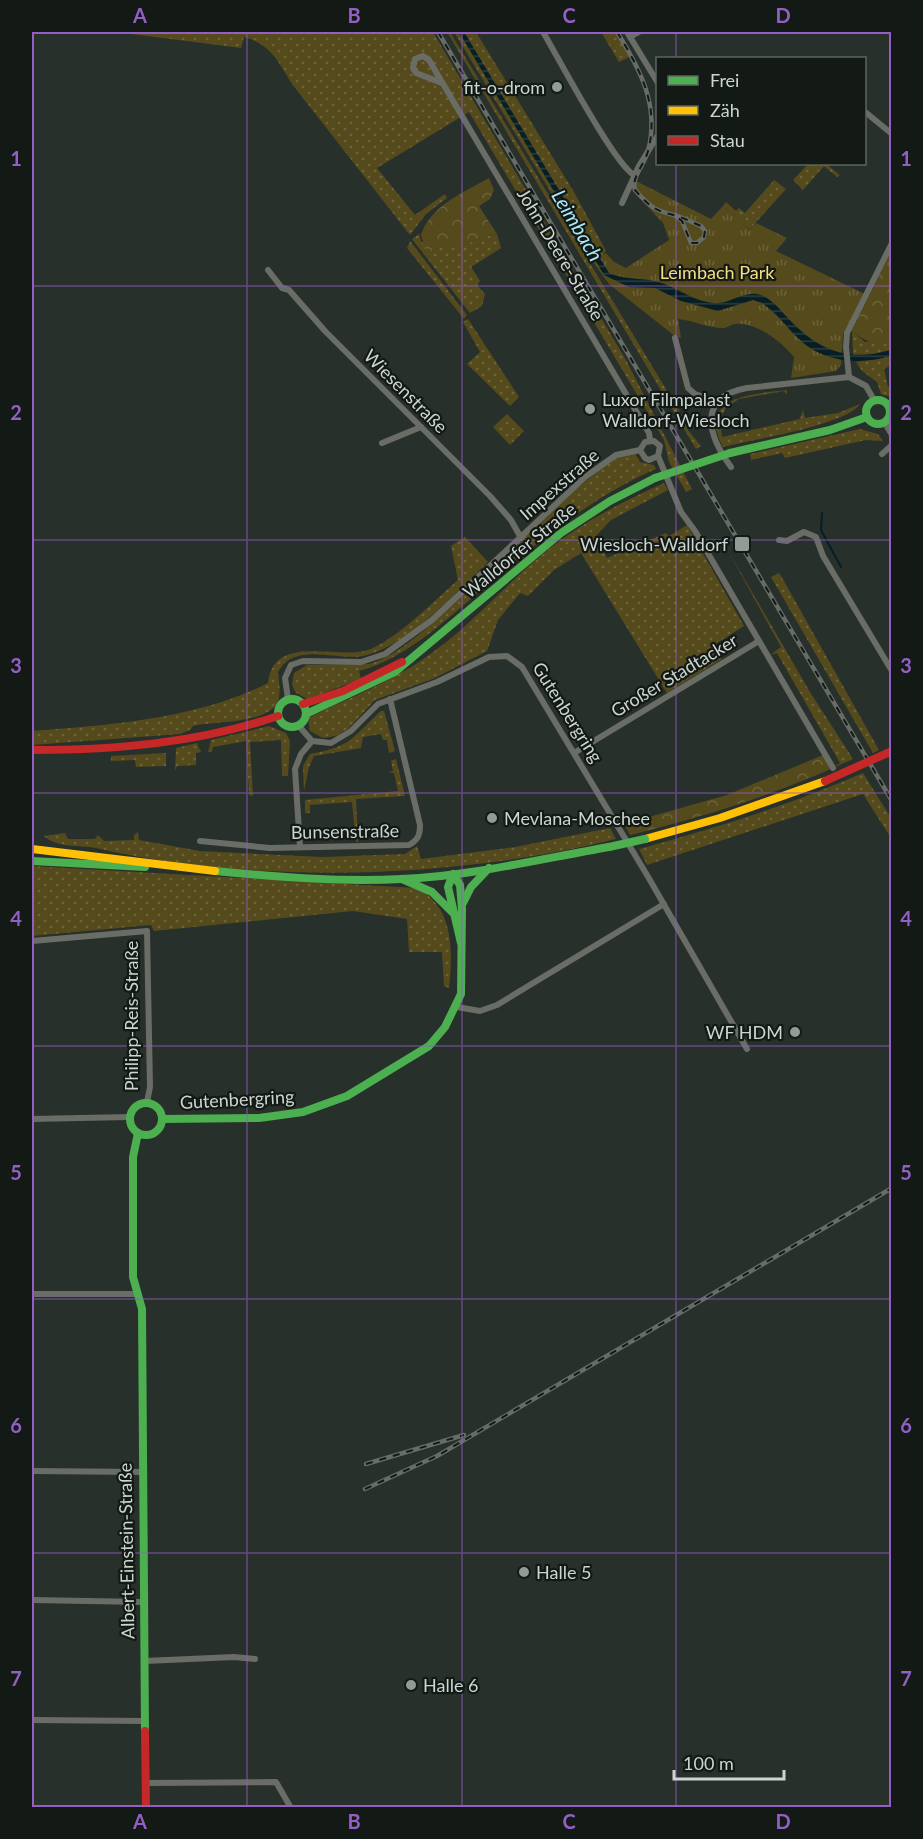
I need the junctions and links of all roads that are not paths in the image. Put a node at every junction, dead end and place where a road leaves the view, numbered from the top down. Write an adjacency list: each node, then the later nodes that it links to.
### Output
1 (543, 32): 9 (street)
2 (639, 32): 3 (street)
3 (629, 34): 4 (street)
4 (656, 81)
5 (442, 83): 5 (street, John-Deere-Straße); 22 (street, John-Deere-Straße)
6 (866, 113): 7 (street)
7 (891, 134)
8 (656, 137): 9 (street)
9 (634, 175): 10 (street)
10 (622, 203)
11 (891, 243): 14 (street)
12 (268, 270): 20 (street, Wiesenstraße)
13 (675, 338): 16 (street)
14 (849, 376): 15 (street); 16 (street)
15 (874, 400): 17 (street); 18 (street)
16 (719, 402): 28 (street)
17 (890, 406): 19 (street)
18 (867, 417): 19 (street); 35 (street, Walldorfer Straße, bridge)
19 (885, 422): 21 (street)
20 (421, 427): 23 (street); 29 (street, Wiesenstraße)
21 (891, 435)
22 (650, 440): 25 (street, Impexstraße); 27 (street)
23 (382, 443)
24 (891, 446): 26 (street)
25 (640, 450): 27 (street); 29 (street, Impexstraße)
26 (882, 454)
27 (658, 456): 31 (street, Großer Stadtacker)
28 (731, 467)
29 (521, 538): 33 (street, Impexstraße)
30 (779, 540): 32 (street)
31 (759, 641): 41 (street, Großer Stadtacker); 42 (street, Großer Stadtacker)
32 (891, 671)
33 (288, 699): 35 (street); 36 (street)
34 (390, 699): 38 (street, Gutenbergring); 41 (street, Gutenbergring); 44 (street, Bunsenstraße)
35 (305, 709): 37 (street)
36 (278, 716): 37 (street); 40 (street)
37 (298, 725): 38 (street)
38 (312, 741): 44 (street)
39 (891, 751): 48 (street, bridge)
40 (32, 752)
41 (574, 753): 51 (street, Gutenbergring)
42 (833, 768)
43 (200, 841): 44 (street, Bunsenstraße)
44 (300, 847)
45 (32, 849): 47 (street)
46 (32, 861): 47 (street)
47 (162, 867): 50 (street)
48 (489, 868): 49 (street); 52 (street)
49 (453, 874): 50 (street); 52 (street, Gutenbergring)
50 (402, 879): 52 (street)
51 (664, 904): 54 (street); 55 (street, Gutenbergring)
52 (458, 911): 54 (street, Gutenbergring)
53 (32, 941): 56 (street, Philipp-Reis-Straße)
54 (457, 1007): 59 (street, Gutenbergring)
55 (747, 1049)
56 (147, 1102): 57 (street); 59 (street)
57 (129, 1118): 58 (street); 60 (street)
58 (32, 1119)
59 (162, 1119): 60 (street)
60 (138, 1133): 62 (street)
61 (32, 1294): 62 (street)
62 (138, 1294): 64 (street, Albert-Einstein-Straße)
63 (32, 1472): 64 (street)
64 (142, 1472): 66 (street, Albert-Einstein-Straße)
65 (32, 1600): 66 (street)
66 (143, 1602): 68 (street, Albert-Einstein-Straße)
67 (255, 1659): 68 (street)
68 (145, 1661): 70 (street, Albert-Einstein-Straße)
69 (32, 1720): 70 (street)
70 (145, 1721): 71 (street, Albert-Einstein-Straße)
71 (147, 1783): 72 (street, Albert-Einstein-Straße); 73 (street)
72 (146, 1808)
73 (291, 1808)

